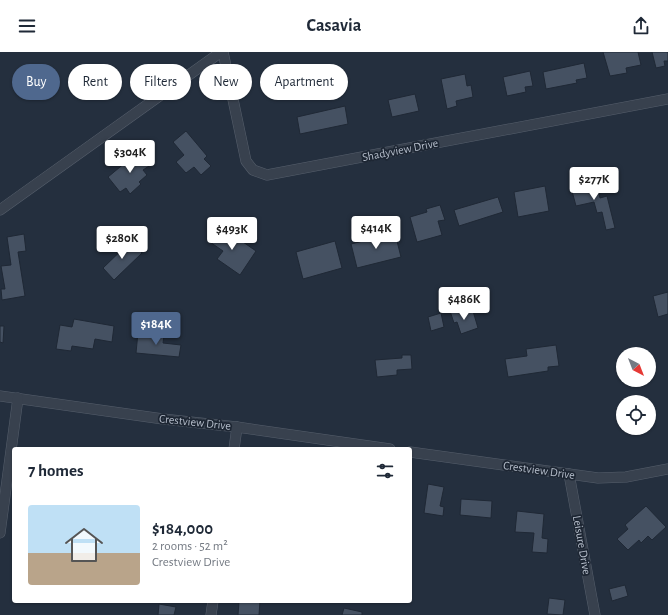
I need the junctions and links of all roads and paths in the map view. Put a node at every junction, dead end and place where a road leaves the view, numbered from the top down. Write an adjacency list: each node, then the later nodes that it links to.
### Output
1 (222, 52): 2 (street, Shadyview Drive); 3 (street)
2 (668, 99)
3 (1, 207)
4 (0, 396): 5 (street, Crestview Drive)
5 (18, 398): 6 (street, Crestview Drive); 12 (street)
6 (237, 427): 7 (street); 8 (street, Crestview Drive)
7 (234, 447)
8 (376, 447)
9 (412, 452): 11 (street, Crestview Drive)
10 (668, 469): 11 (street, Crestview Drive)
11 (569, 474): 15 (street, Leisure Drive)
12 (0, 532)
13 (213, 603): 14 (street)
14 (211, 615)
15 (595, 615)

